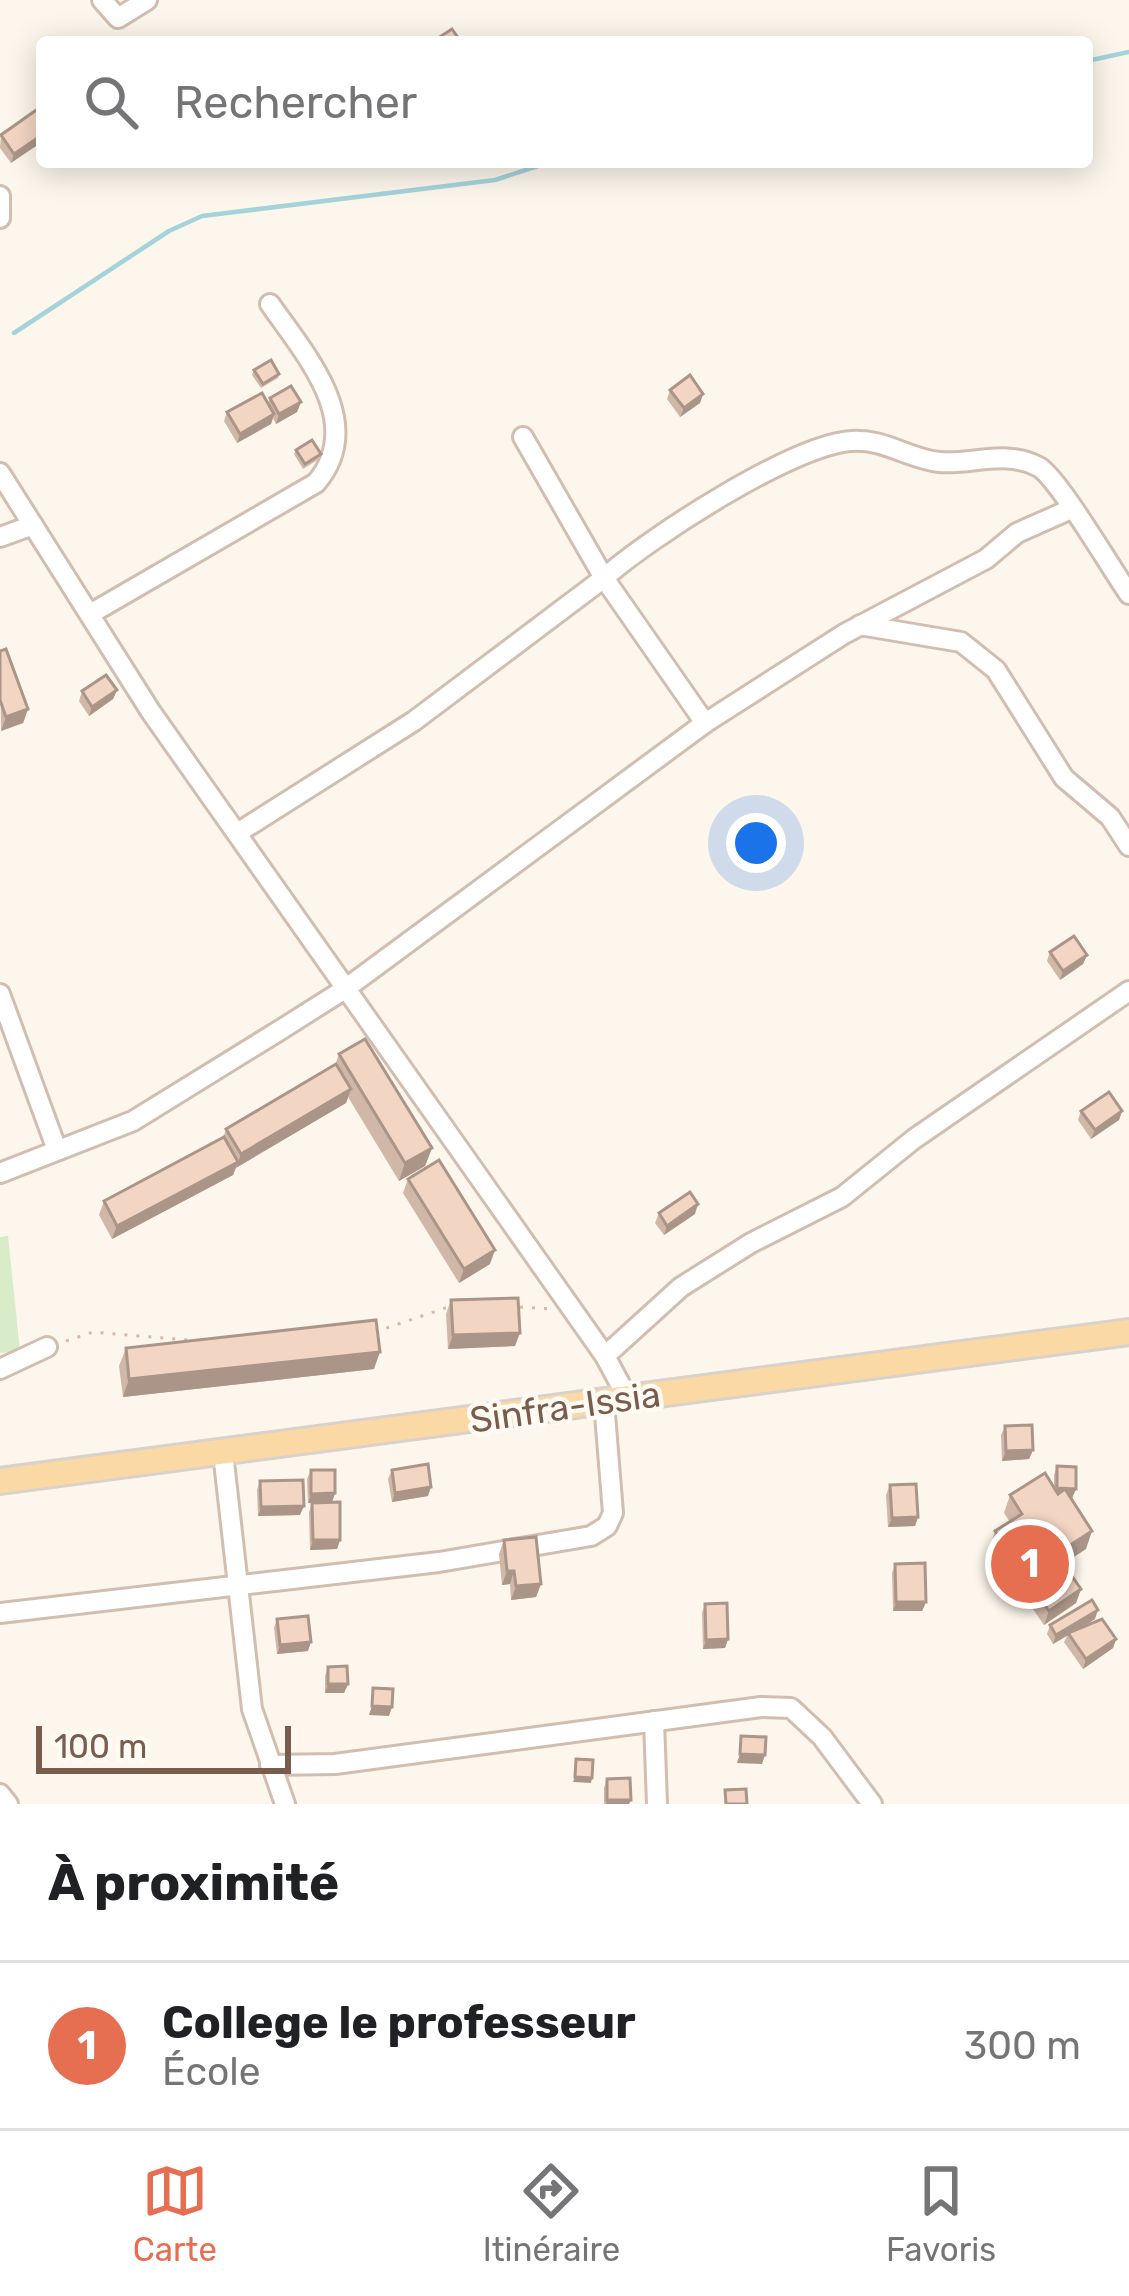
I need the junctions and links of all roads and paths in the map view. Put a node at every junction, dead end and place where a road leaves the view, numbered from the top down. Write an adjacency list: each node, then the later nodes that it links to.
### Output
1 (102, 0): 2 (street)
2 (147, 0)
3 (0, 196): 4 (street)
4 (0, 218)
5 (270, 304): 13 (street)
6 (523, 437): 11 (street)
7 (0, 472): 9 (street)
8 (1071, 509): 11 (street); 12 (street); 14 (street)
9 (33, 525): 10 (street); 13 (street)
10 (0, 537)
11 (604, 578): 15 (street); 16 (street)
12 (1129, 594)
13 (90, 614): 16 (street)
14 (860, 625): 15 (street); 17 (street)
15 (705, 723): 18 (street)
16 (238, 832): 18 (street)
17 (1129, 846)
18 (345, 989): 21 (street); 25 (street)
19 (1129, 991): 30 (street)
20 (0, 994): 21 (street)
21 (57, 1150): 22 (street)
22 (0, 1172)
23 (460, 1303): 27 (path)
24 (504, 1305): 25 (path)
25 (572, 1310): 30 (street)
26 (1129, 1331): 32 (main road, Sinfra-Issia)
27 (357, 1334)
28 (201, 1341): 29 (path)
29 (47, 1347): 31 (street)
30 (605, 1356): 32 (street)
31 (0, 1369)
32 (615, 1400): 33 (main road, Sinfra-Issia); 35 (street)
33 (223, 1453): 34 (main road, Sinfra-Issia); 35 (street)
34 (0, 1481)
35 (239, 1587): 36 (street); 38 (street)
36 (0, 1613)
37 (654, 1721): 38 (street); 42 (street); 43 (street)
38 (270, 1765): 41 (street)
39 (0, 1794): 40 (street)
40 (8, 1804)
41 (285, 1804)
42 (657, 1804)
43 (872, 1804)

